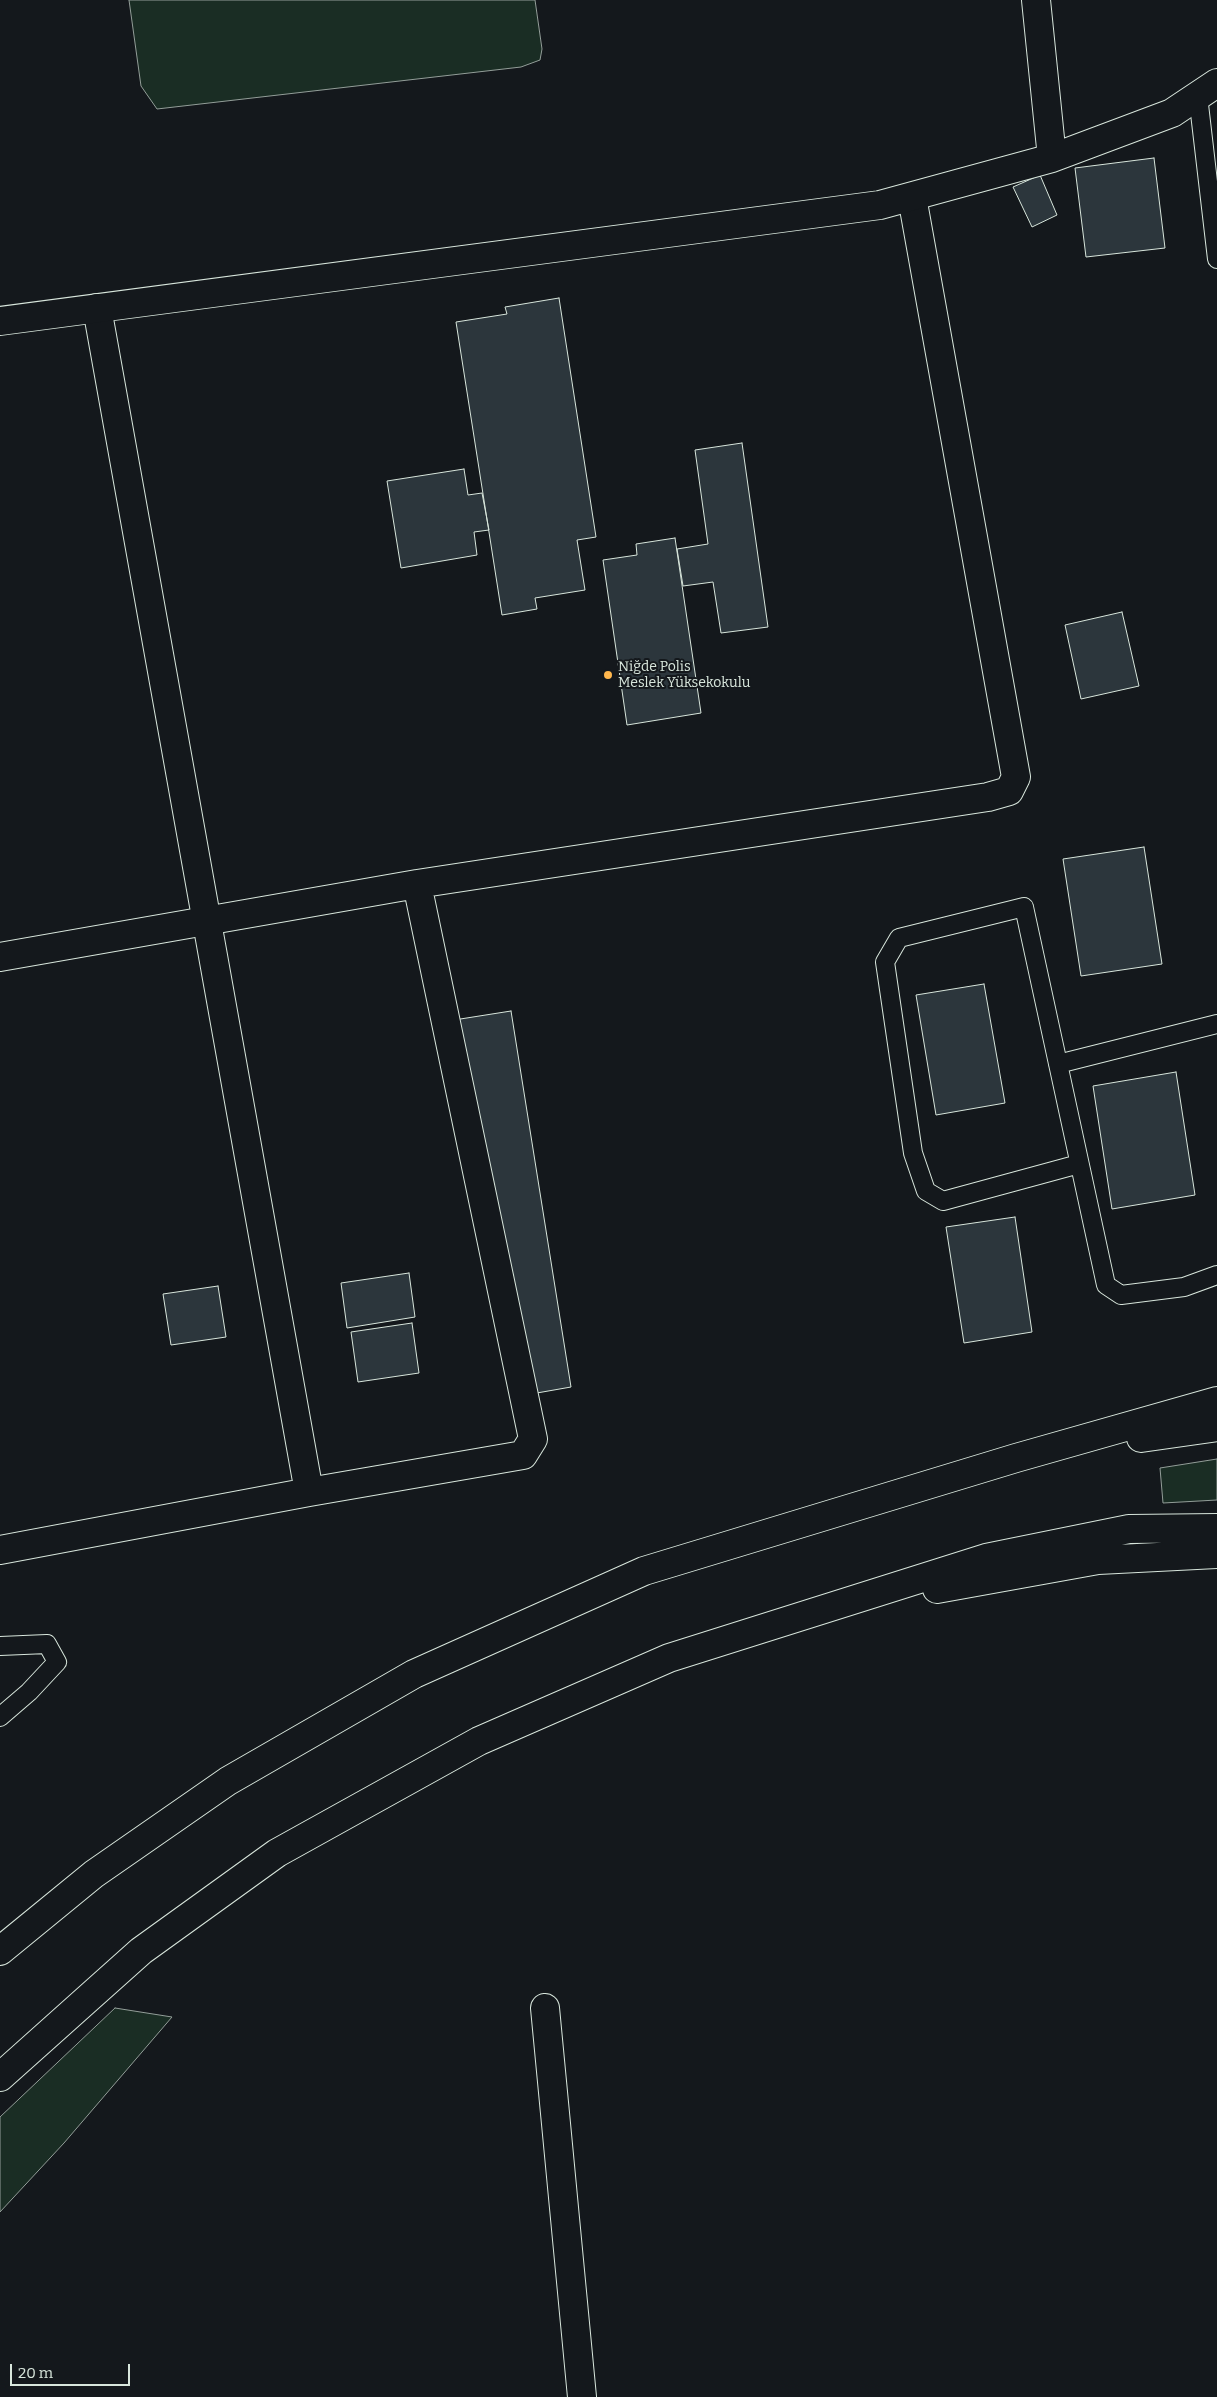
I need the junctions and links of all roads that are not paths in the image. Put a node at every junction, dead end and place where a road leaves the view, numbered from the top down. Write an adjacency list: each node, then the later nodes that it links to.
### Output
1 (1036, 0): 3 (main road)
2 (1208, 90): 3 (main road); 5 (lane)
3 (1052, 158): 4 (main road)
4 (912, 196): 6 (main road); 8 (main road)
5 (1217, 259)
6 (97, 308): 7 (main road); 9 (main road)
7 (0, 321)
8 (417, 884): 9 (main road); 18 (main road)
9 (206, 921): 10 (main road); 18 (main road)
10 (0, 957)
11 (1217, 1024): 12 (lane)
12 (1058, 1064): 13 (lane); 13 (lane)
13 (1079, 1164): 14 (lane)
14 (1217, 1275)
15 (1217, 1401): 17 (main road)
16 (1217, 1427): 17 (main road)
17 (1016, 1458): 25 (main road)
18 (309, 1492): 20 (main road)
19 (1217, 1528): 23 (main road)
20 (0, 1550)
21 (1217, 1554): 23 (main road)
22 (0, 1646): 24 (lane)
23 (669, 1658): 27 (main road)
24 (0, 1717)
25 (0, 1951)
26 (545, 2008): 28 (main road)
27 (0, 2077)
28 (582, 2397)

